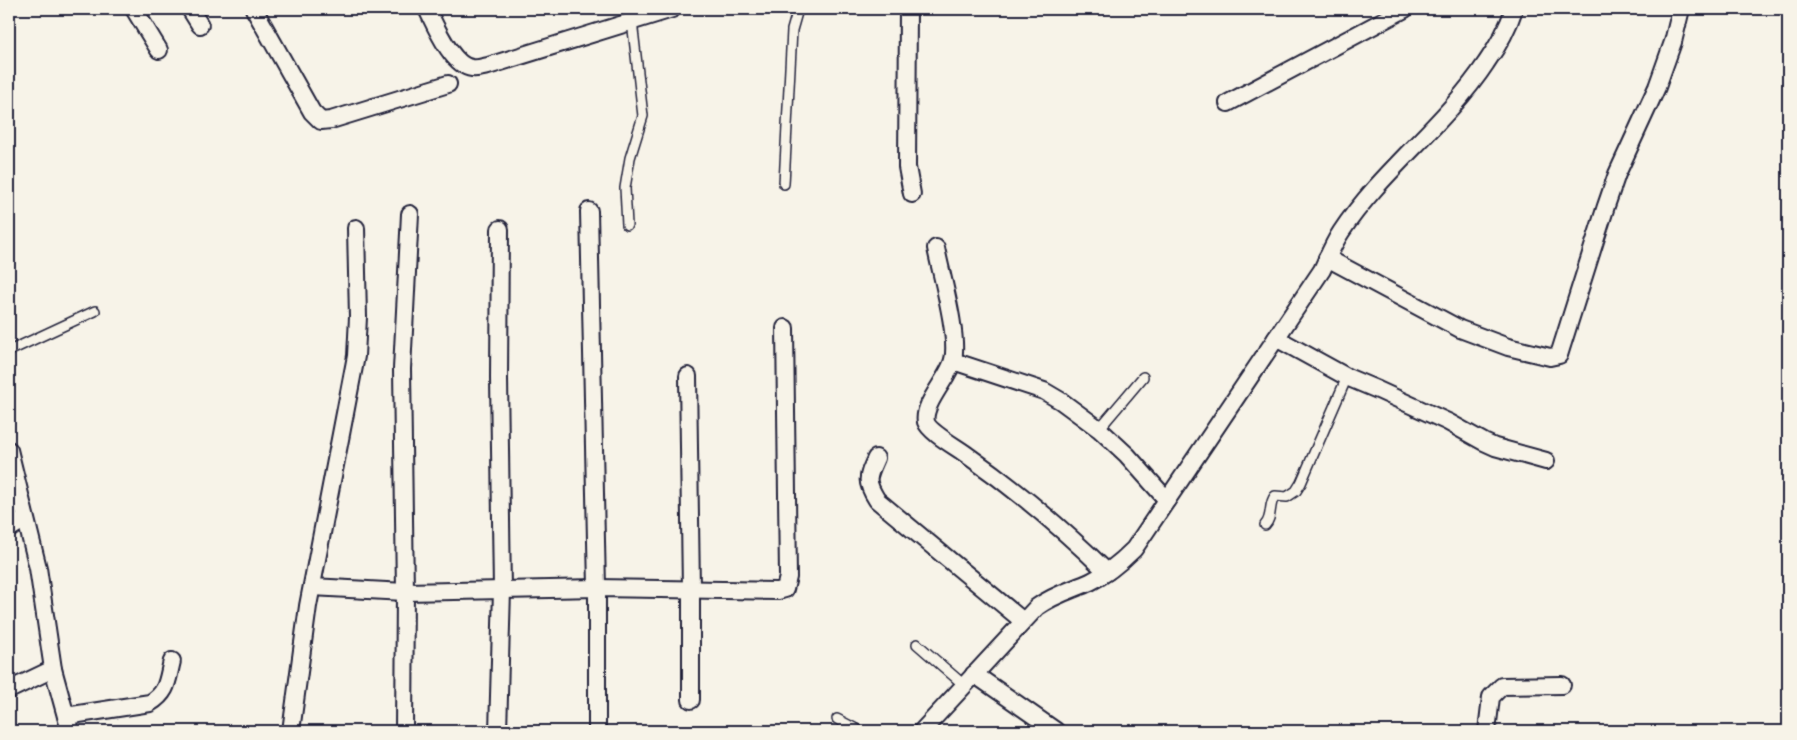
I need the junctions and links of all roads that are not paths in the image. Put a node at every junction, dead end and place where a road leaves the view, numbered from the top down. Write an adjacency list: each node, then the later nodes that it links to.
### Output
1 (134, 9): 13 (street)
2 (190, 9): 12 (street)
3 (254, 9): 14 (street)
4 (426, 9): 11 (street)
5 (672, 9): 11 (street)
6 (798, 9): 16 (lane)
7 (908, 9): 17 (street)
8 (1405, 9): 15 (street)
9 (1514, 9): 24 (street)
10 (1682, 9): 24 (street)
11 (632, 21): 20 (lane)
12 (200, 25)
13 (158, 50)
14 (448, 84)
15 (1228, 103)
16 (784, 184)
17 (912, 194)
18 (589, 211): 43 (street)
19 (410, 214): 46 (street)
20 (627, 225)
21 (356, 228): 42 (street)
22 (500, 229): 45 (street)
23 (936, 248): 29 (street)
24 (1327, 258): 27 (street)
25 (96, 311): 28 (lane)
26 (785, 328): 44 (street)
27 (1276, 338): 32 (street); 37 (street)
28 (9, 351)
29 (953, 360): 33 (street); 41 (street)
30 (688, 376): 44 (street)
31 (1143, 377): 33 (lane)
32 (1346, 377): 36 (street); 39 (lane)
33 (1099, 429): 37 (street)
34 (9, 450): 38 (street)
35 (876, 458): 47 (street)
36 (1546, 461)
37 (1167, 500): 41 (street)
38 (25, 520): 40 (street); 50 (street)
39 (1265, 526)
40 (9, 529)
41 (1107, 572): 47 (street)
42 (312, 587): 46 (street); 57 (street)
43 (597, 588): 44 (street); 45 (street); 60 (street)
44 (691, 589): 54 (street)
45 (502, 590): 46 (street); 59 (street)
46 (405, 592): 58 (street)
47 (1023, 621): 51 (street)
48 (917, 644): 51 (lane)
49 (172, 661): 56 (street)
50 (53, 669): 53 (street); 56 (street)
51 (969, 679): 62 (street); 63 (street)
52 (1562, 685): 64 (street)
53 (9, 690)
54 (691, 700)
55 (837, 718): 61 (lane)
56 (68, 724)
57 (291, 731)
58 (404, 731)
59 (498, 731)
60 (597, 731)
61 (860, 731)
62 (922, 731)
63 (1056, 731)
64 (1487, 731)

